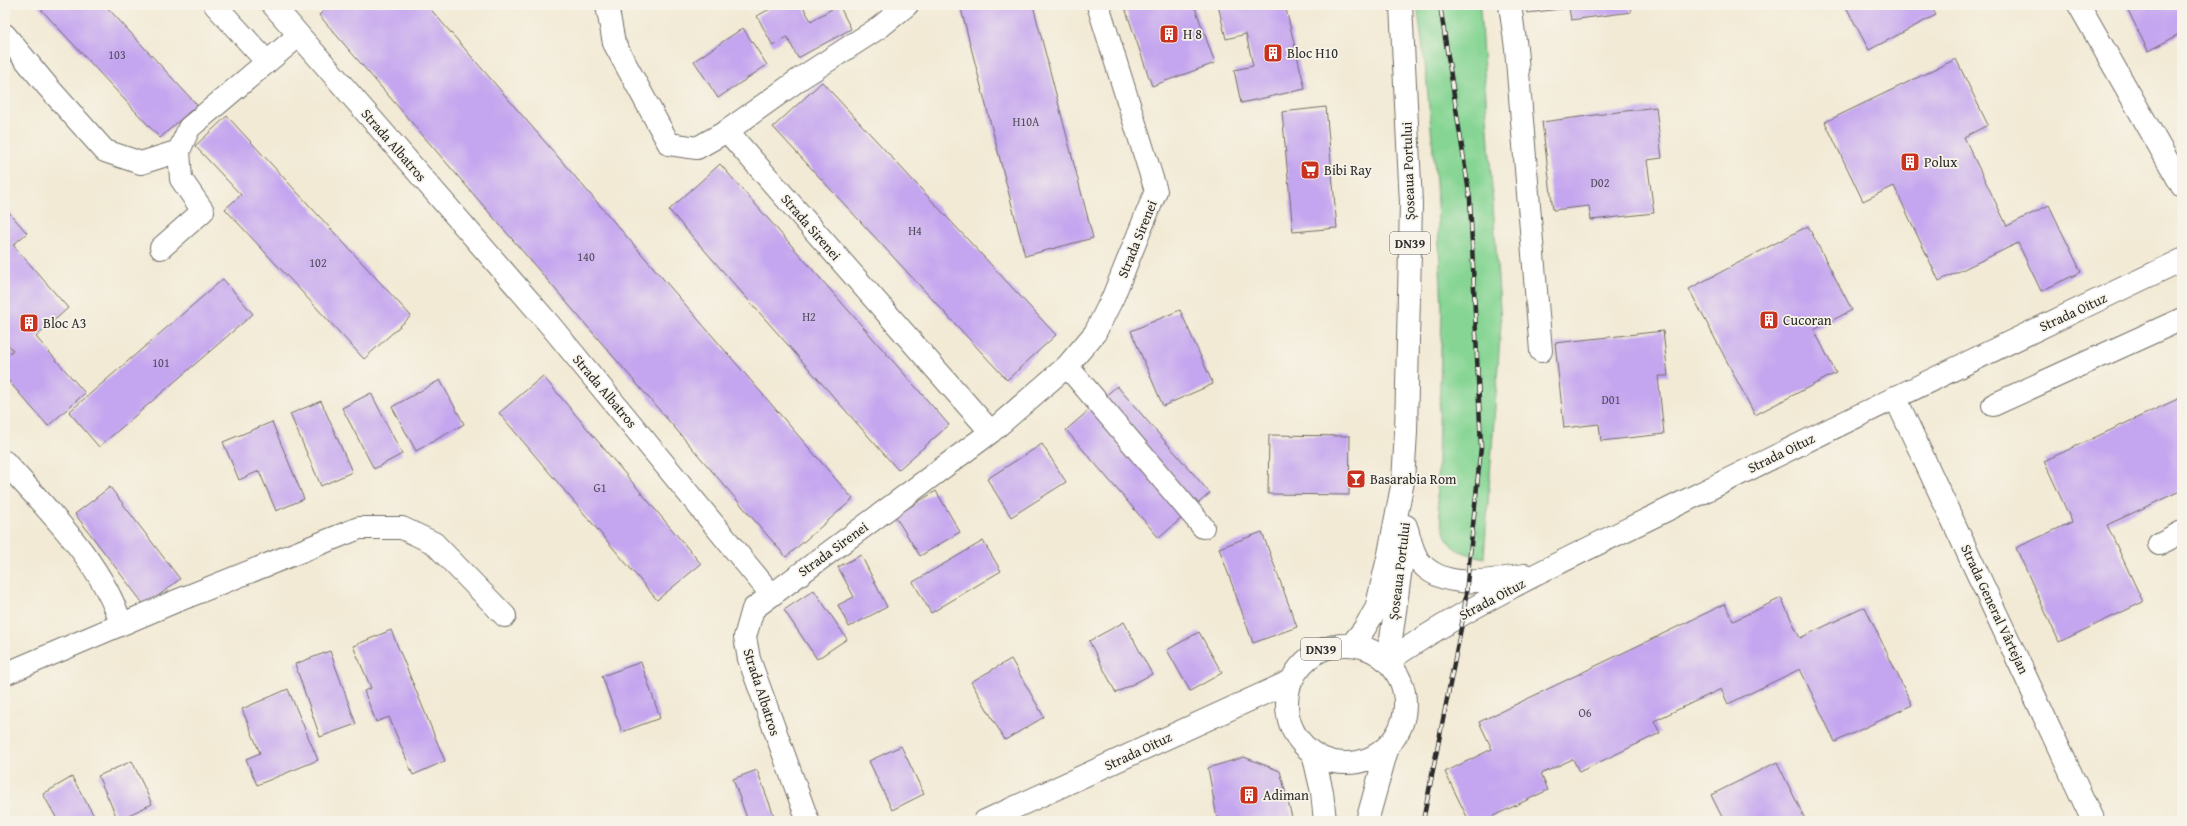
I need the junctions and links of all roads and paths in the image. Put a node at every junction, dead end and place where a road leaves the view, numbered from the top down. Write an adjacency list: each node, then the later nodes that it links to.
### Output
1 (215, 5): 11 (street)
2 (273, 5): 10 (street, Strada Albatros)
3 (607, 5): 12 (street)
4 (907, 5): 12 (street)
5 (1098, 5): 19 (street, Strada Sirenei)
6 (1401, 5): 24 (street, Șoseaua Portului / DN39)
7 (1510, 5): 18 (street)
8 (2079, 5): 14 (street)
9 (5, 35): 13 (street)
10 (298, 36): 11 (street); 30 (street, Strada Albatros)
11 (267, 62): 13 (street)
12 (727, 131): 22 (street, Strada Sirenei)
13 (179, 151): 15 (street)
14 (2182, 186)
15 (161, 248)
16 (2182, 260): 20 (street, Strada Oituz)
17 (2182, 320): 21 (street)
18 (1541, 351)
19 (1067, 366): 22 (street, Strada Sirenei); 25 (street)
20 (1895, 397): 29 (street, Strada Oituz); 43 (street, Strada General Vârtejan)
21 (1994, 405)
22 (991, 432): 30 (street, Strada Sirenei)
23 (5, 462): 32 (street)
24 (1403, 481): 26 (street, Șoseaua Portului / DN39); 33 (street, Șoseaua Portului / DN39)
25 (1203, 526)
26 (1406, 526): 29 (street); 34 (street, Șoseaua Portului / DN39)
27 (2182, 532): 28 (street)
28 (2159, 544)
29 (1540, 573): 34 (street, Strada Oituz)
30 (771, 594): 39 (street, Strada Albatros)
31 (505, 616): 32 (street)
32 (121, 624): 35 (street)
33 (1352, 644): 34 (street, DN39); 36 (street, DN39)
34 (1388, 661): 37 (street, DN39)
35 (5, 674)
36 (1291, 681): 38 (street, DN39); 40 (street, Strada Oituz)
37 (1388, 746): 38 (street, DN39); 42 (street, DN39)
38 (1313, 753): 41 (street)
39 (808, 821)
40 (985, 821)
41 (1325, 821)
42 (1367, 821)
43 (2093, 821)

